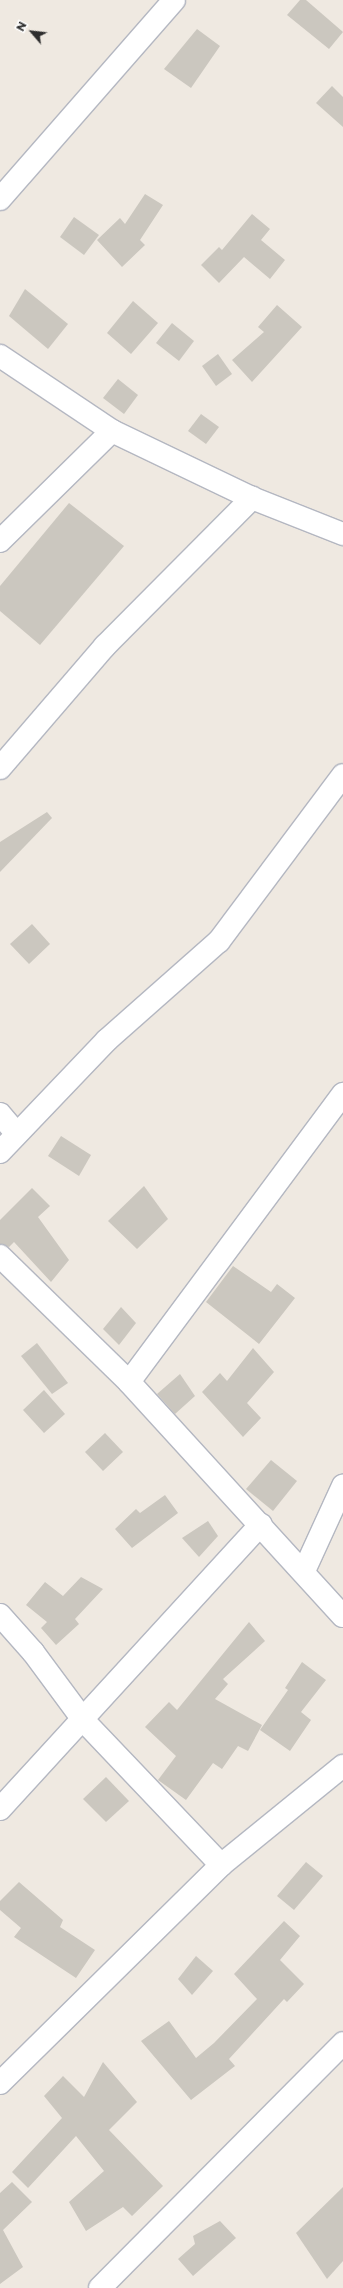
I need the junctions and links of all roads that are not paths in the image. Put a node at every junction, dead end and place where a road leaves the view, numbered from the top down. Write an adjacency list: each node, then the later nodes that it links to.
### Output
1 (174, 0): 2 (street)
2 (0, 199)
3 (0, 356): 4 (street)
4 (112, 431): 5 (street); 7 (street)
5 (252, 498): 6 (street); 8 (street)
6 (343, 534)
7 (0, 541)
8 (1, 766)
9 (343, 775): 12 (street)
10 (343, 1094): 15 (street)
11 (0, 1114): 12 (street)
12 (16, 1133): 13 (street)
13 (0, 1152)
14 (0, 1256): 15 (street)
15 (129, 1382): 17 (street)
16 (343, 1486): 18 (street)
17 (261, 1524): 18 (street); 21 (street)
18 (304, 1571): 20 (street)
19 (0, 1616): 21 (street)
20 (343, 1616)
21 (84, 1720): 23 (street); 24 (street)
22 (343, 1766): 24 (street)
23 (0, 1809)
24 (222, 1865): 26 (street)
25 (343, 2043): 27 (street)
26 (0, 2083)
27 (100, 2288)

